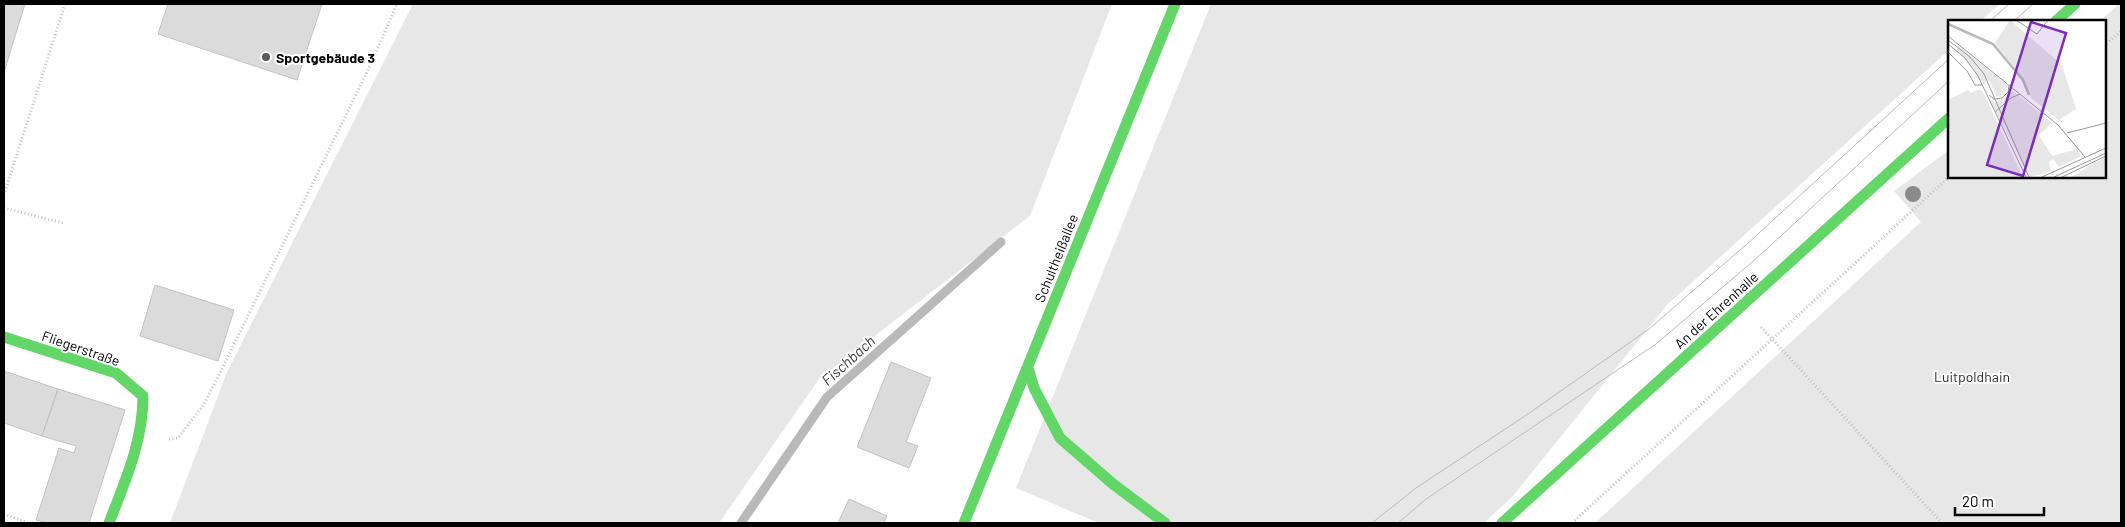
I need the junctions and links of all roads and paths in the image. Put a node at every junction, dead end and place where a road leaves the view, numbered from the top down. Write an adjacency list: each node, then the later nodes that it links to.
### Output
1 (65, 4): 10 (path)
2 (397, 4): 17 (path)
3 (1175, 4): 16 (main road, Schultheißallee)
4 (2075, 4): 5 (main road)
5 (2057, 20)
6 (2121, 31): 7 (path)
7 (2105, 45)
8 (1948, 119): 13 (main road, An der Ehrenhalle)
9 (1948, 178): 15 (path)
10 (4, 195)
11 (4, 208): 12 (path)
12 (63, 223)
13 (1741, 307): 15 (path); 23 (main road, An der Ehrenhalle)
14 (4, 337): 17 (main road, Fliegerstraße)
15 (1772, 338): 24 (path); 25 (path)
16 (1028, 368): 21 (main road, Schultheißallee); 22 (main road)
17 (139, 438): 20 (main road)
18 (4, 514): 19 (path)
19 (28, 523)
20 (109, 523)
21 (964, 523)
22 (1165, 523)
23 (1502, 523)
24 (1572, 523)
25 (1942, 523)

